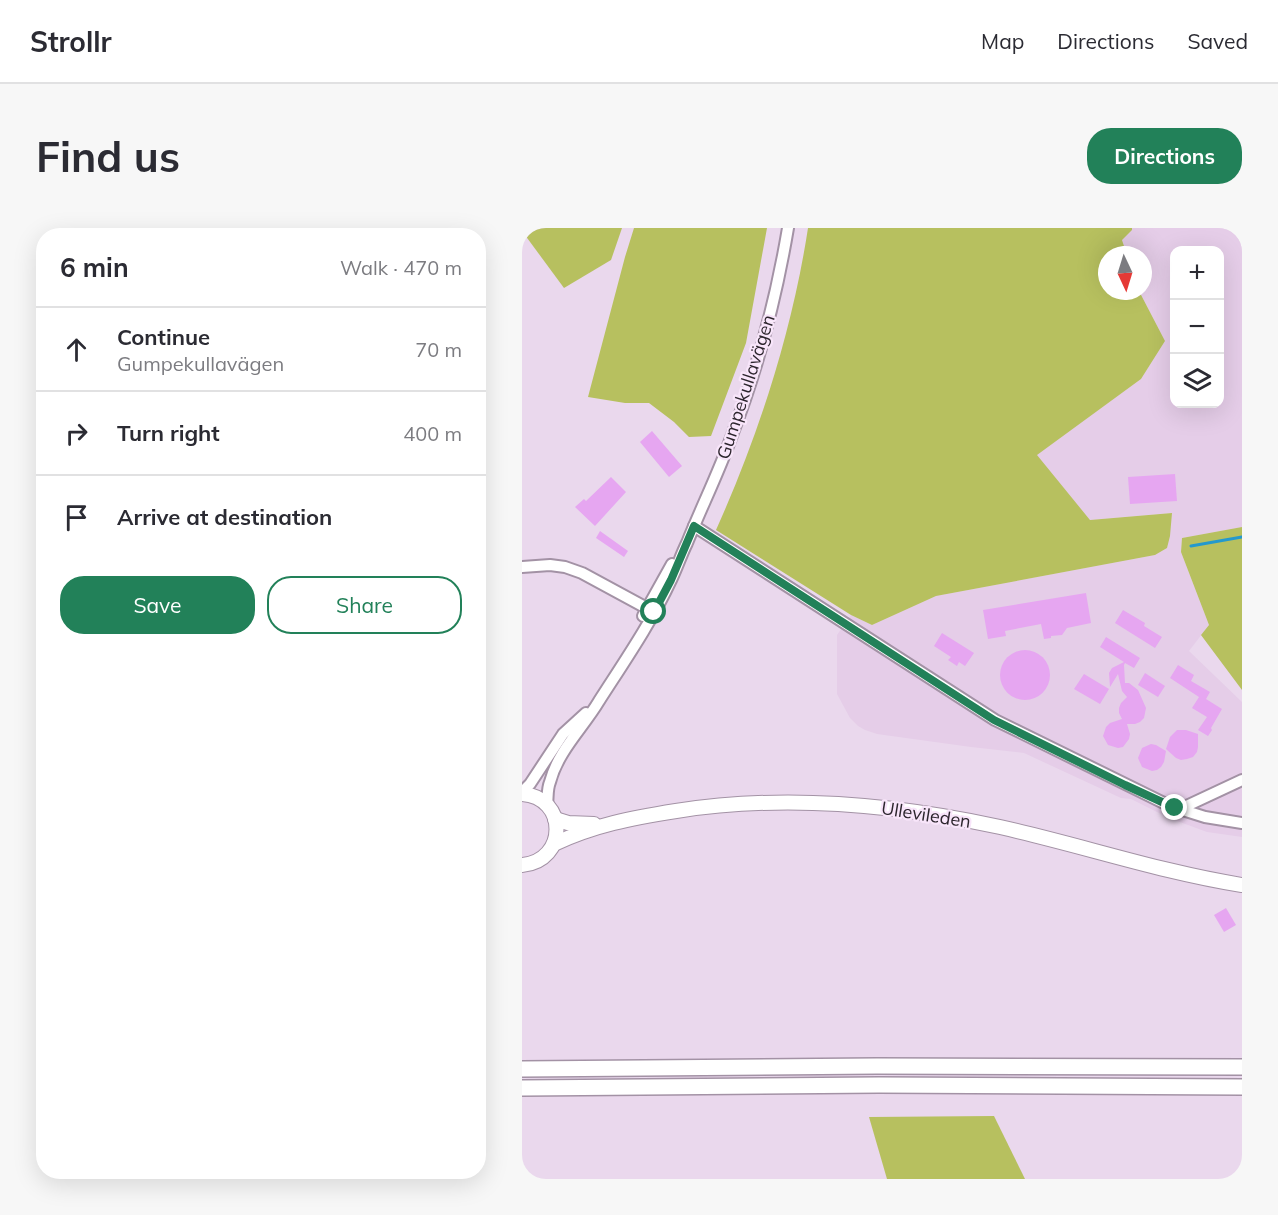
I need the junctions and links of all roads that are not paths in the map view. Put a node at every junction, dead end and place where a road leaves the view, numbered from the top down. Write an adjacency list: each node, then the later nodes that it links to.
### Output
1 (788, 228): 2 (street, Gumpekullavägen)
2 (694, 526): 4 (street, Gumpekullavägen); 9 (street)
3 (522, 567): 4 (street)
4 (651, 610): 5 (street, Gumpekullavägen)
5 (600, 700): 7 (street, Gumpekullavägen); 8 (street, Gumpekullavägen)
6 (1242, 780): 9 (street)
7 (522, 793): 8 (main road)
8 (547, 805): 10 (main road)
9 (1179, 809): 11 (street)
10 (555, 819): 12 (main road, Ullevileden); 13 (main road)
11 (1242, 823)
12 (605, 824): 13 (main road, Ullevileden); 15 (main road, Ullevileden)
13 (554, 844): 14 (main road, Ullevileden)
14 (522, 865)
15 (1242, 885)
16 (1242, 1067): 17 (highway)
17 (522, 1069)
18 (1242, 1087): 19 (highway)
19 (522, 1088)

